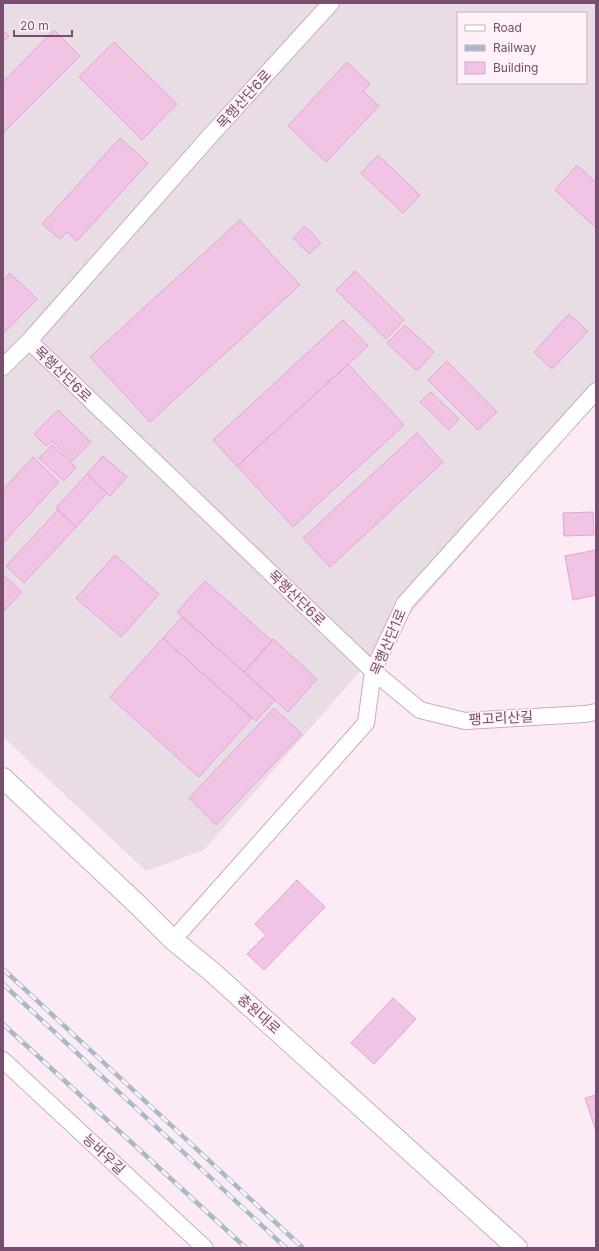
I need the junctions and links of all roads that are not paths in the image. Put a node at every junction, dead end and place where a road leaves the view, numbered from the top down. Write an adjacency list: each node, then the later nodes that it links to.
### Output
1 (331, 3): 2 (street, 목행산단6로)
2 (29, 341): 3 (street); 5 (street, 목행산단6로)
3 (3, 367)
4 (596, 391): 5 (street, 목행산단1로)
5 (373, 671): 6 (street, 팽고리산길); 8 (street, 목행산단1로)
6 (596, 712)
7 (3, 778): 8 (street, 충원대로)
8 (173, 940): 11 (street, 충원대로)
9 (3, 1060): 10 (street, 능바우길)
10 (205, 1248)
11 (517, 1248)

